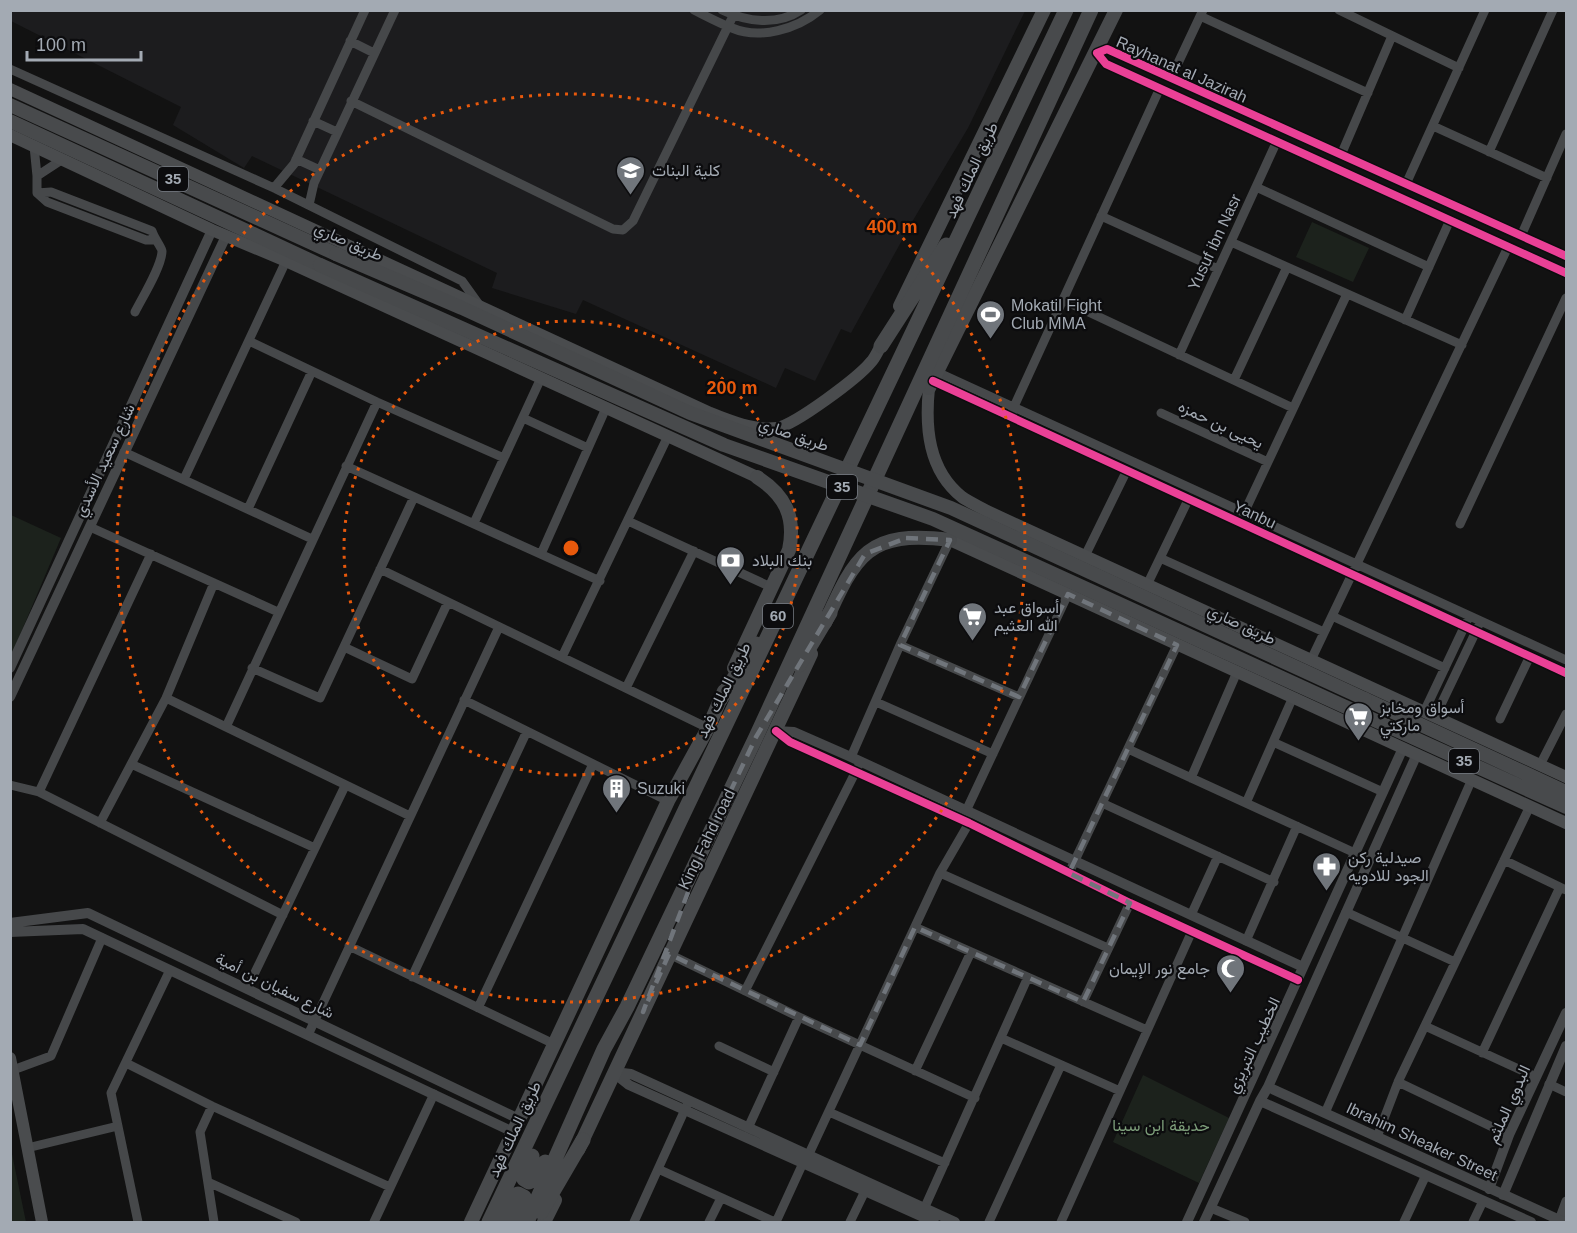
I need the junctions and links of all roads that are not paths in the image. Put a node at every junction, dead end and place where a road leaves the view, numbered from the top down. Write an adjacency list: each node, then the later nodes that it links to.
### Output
1 (365, 10): 18 (street)
2 (395, 10): 19 (street)
3 (694, 10): 16 (street)
4 (722, 10): 15 (street)
5 (801, 10): 15 (street)
6 (820, 10): 16 (street)
7 (1044, 10): 76 (main road)
8 (1066, 10): 48 (highway, طريق الملك فهد / 60)
9 (1091, 10): 158 (highway, 60)
10 (1116, 10): 20 (main road)
11 (1485, 10): 21 (street)
12 (1553, 10): 37 (street)
13 (1342, 11): 17 (street)
14 (1201, 13): 23 (street); 26 (street)
15 (733, 16): 16 (street)
16 (728, 27): 27 (street)
17 (1392, 36): 21 (street); 26 (street)
18 (350, 41): 19 (street); 29 (street)
19 (374, 53): 27 (street)
20 (1097, 53): 23 (street, Rayhanat al Jazirah); 24 (street, Rayhanat al Jazirah); 80 (main road)
21 (1459, 68): 31 (street)
22 (10, 69): 47 (street)
23 (1171, 78): 38 (street, Rayhanat al Jazirah)
24 (1160, 88): 35 (street, Rayhanat al Jazirah); 50 (street)
25 (10, 89): 71 (main road)
26 (1368, 93): 38 (street)
27 (351, 101): 32 (street)
28 (10, 105): 176 (main road, طريق صاري / 35, bridge)
29 (313, 121): 32 (street); 40 (street)
30 (10, 122): 63 (main road, طريق صاري / 35)
31 (1433, 126): 37 (street); 44 (street)
32 (337, 132): 41 (street)
33 (1566, 134): 43 (street)
34 (10, 135): 36 (main road)
35 (1276, 141): 46 (street, Yusuf ibn Nasr); 52 (street, Rayhanat al Jazirah)
36 (34, 146): 39 (main road); 42 (street)
37 (1488, 152): 43 (street)
38 (1341, 155): 44 (street, Rayhanat al Jazirah)
39 (63, 159): 42 (street); 45 (main road)
40 (296, 159): 41 (street); 47 (street)
41 (320, 170): 49 (street)
42 (37, 176): 72 (street)
43 (1546, 178): 56 (street)
44 (1406, 184): 51 (street, Rayhanat al Jazirah)
45 (124, 187): 53 (main road); 63 (main road)
46 (1256, 187): 57 (street, Yusuf ibn Nasr); 65 (street)
47 (274, 188): 49 (street)
48 (980, 193): 76 (highway); 117 (highway, طريق الملك فهد / 60)
49 (309, 205): 71 (street)
50 (1101, 216): 66 (street); 70 (street)
51 (1483, 219): 54 (street); 56 (street, Rayhanat al Jazirah)
52 (1450, 220): 54 (street, Rayhanat al Jazirah); 65 (street)
53 (212, 230): 55 (main road); 58 (street, شارع سعيد الأسدي)
54 (1476, 232): 59 (street, Rayhanat al Jazirah)
55 (226, 236): 60 (street, شارع سعيد الأسدي); 62 (main road)
56 (1521, 236): 61 (street, Rayhanat al Jazirah)
57 (1231, 242): 64 (street); 66 (street, Yusuf ibn Nasr)
58 (205, 245): 60 (street); 138 (street, شارع سعيد الأسدي)
59 (1508, 247): 67 (street, Rayhanat al Jazirah); 75 (street)
60 (219, 251): 90 (street, شارع سعيد الأسدي)
61 (1566, 256)
62 (286, 261): 74 (street); 79 (main road)
63 (320, 265): 181 (main road, طريق صاري / 35, bridge)
64 (1287, 267): 68 (street); 81 (street)
65 (1429, 267): 73 (street)
66 (1218, 269): 77 (street, Yusuf ibn Nasr)
67 (1566, 273)
68 (1347, 294): 73 (street); 84 (street)
69 (1566, 298): 103 (street)
70 (1063, 300): 77 (street); 85 (street)
71 (480, 306): 76 (main road)
72 (135, 312)
73 (1405, 320): 75 (street)
74 (249, 341): 78 (street); 96 (street)
75 (1462, 345): 112 (street)
76 (880, 346)
77 (1179, 355): 81 (street)
78 (312, 371): 82 (street); 99 (street)
79 (541, 378): 83 (main road); 87 (street)
80 (933, 380): 85 (street, Yanbu); 110 (main road)
81 (1234, 380): 84 (street)
82 (376, 402): 91 (street); 93 (street)
83 (606, 408): 88 (main road); 89 (street)
84 (1293, 408): 92 (street)
85 (1012, 412): 94 (street, Yanbu); 100 (street, Yanbu)
86 (1161, 413): 92 (street, يحيى بن حمزه)
87 (523, 418): 89 (street); 91 (street)
88 (668, 436): 95 (main road); 101 (street)
89 (588, 448): 109 (street)
90 (124, 452): 96 (street); 104 (street, شارع سعيد الأسدي)
91 (504, 458): 102 (street)
92 (1268, 462): 100 (street)
93 (346, 466): 97 (street); 105 (street)
94 (1127, 470): 98 (street, Yanbu); 110 (street)
95 (757, 477): 119 (main road, طريق الملك فهد)
96 (184, 480): 99 (street)
97 (414, 497): 102 (street); 113 (street)
98 (1189, 498): 111 (street); 114 (street, Yanbu)
99 (248, 509): 105 (street)
100 (1244, 513): 112 (street, Yanbu)
101 (628, 521): 107 (street); 115 (street)
102 (474, 524): 109 (street)
103 (1460, 524)
104 (90, 527): 108 (street); 144 (street, شارع سعيد الأسدي)
105 (312, 539): 122 (street)
106 (950, 540): 120 (main road); 123 (main road, King Fahd road); 131 (street)
107 (694, 552): 119 (street); 143 (street)
108 (151, 554): 116 (street); 174 (street)
109 (541, 554): 115 (street)
110 (1085, 556): 118 (main road)
111 (1160, 558): 118 (street); 130 (street)
112 (1357, 564): 114 (street); 125 (street, Yanbu)
113 (380, 569): 121 (street); 133 (street)
114 (1352, 574): 124 (street); 127 (street, Yanbu)
115 (600, 581): 135 (street)
116 (214, 583): 122 (street); 147 (street)
117 (794, 583): 149 (highway); 219 (highway, طريق الملك فهد / 60)
118 (1147, 585): 136 (main road)
119 (771, 587): 149 (main road, طريق الملك فهد)
120 (1068, 594): 132 (main road); 145 (street)
121 (448, 602): 128 (street); 133 (street)
122 (278, 612): 139 (street)
123 (830, 613): 157 (main road, King Fahd road); 158 (highway)
124 (1332, 616): 130 (street); 140 (street)
125 (1470, 616): 126 (street, Yanbu); 127 (street)
126 (1481, 621): 129 (street); 137 (street, Yanbu)
127 (1465, 626): 129 (street, Yanbu); 140 (street)
128 (499, 627): 135 (street); 148 (street)
129 (1476, 631): 134 (street, Yanbu); 152 (street)
130 (1324, 632): 136 (street)
131 (900, 645): 145 (street); 150 (street)
132 (1177, 645): 141 (main road); 161 (street)
133 (344, 648): 139 (street)
134 (1530, 656): 142 (street, Yanbu); 153 (street)
135 (562, 657): 143 (street)
136 (1311, 660): 152 (main road)
137 (1566, 660)
138 (10, 668)
139 (252, 668): 154 (street)
140 (1445, 668): 152 (street)
141 (1237, 672): 146 (main road); 170 (street)
142 (1566, 673)
143 (626, 688): 155 (street)
144 (10, 697)
145 (1020, 697): 162 (street)
146 (1293, 697): 159 (street); 160 (main road)
147 (166, 698): 154 (street); 165 (street)
148 (464, 700): 156 (street); 183 (street)
149 (720, 700): 155 (main road, طريق الملك فهد)
150 (876, 702): 162 (street); 164 (street)
151 (1566, 714): 167 (street)
152 (1430, 715): 167 (main road)
153 (1500, 719)
154 (226, 727): 173 (street)
155 (708, 728): 177 (main road, طريق الملك فهد)
156 (527, 731): 166 (street); 216 (street)
157 (776, 731): 164 (street); 168 (street); 212 (main road, King Fahd road)
158 (756, 737): 188 (highway, 60)
159 (1273, 742): 175 (street); 178 (street)
160 (1403, 748): 163 (main road); 175 (street, الخطيب التبريزي)
161 (1128, 749): 170 (street); 179 (street)
162 (993, 754): 182 (street)
163 (1418, 754): 171 (main road); 199 (street, الخطيب التبريزي)
164 (856, 760): 168 (street); 182 (street)
165 (131, 764): 184 (street); 189 (street)
166 (593, 764): 177 (street); 223 (street)
167 (1540, 765): 169 (main road)
168 (854, 772): 185 (street); 221 (street)
169 (1566, 777)
170 (1191, 778): 178 (street)
171 (1472, 780): 180 (main road); 207 (street)
172 (10, 785): 174 (street)
173 (345, 786): 183 (street); 189 (street)
174 (39, 792): 184 (street)
175 (1383, 792): 190 (street, الخطيب التبريزي)
176 (1566, 792)
177 (668, 801): 233 (main road, طريق الملك فهد)
178 (1246, 802): 187 (street)
179 (1102, 803): 191 (street); 192 (street)
180 (1530, 806): 186 (main road); 193 (street)
181 (1566, 807)
182 (966, 811): 192 (street)
183 (410, 816): 209 (street)
184 (100, 823): 200 (street)
185 (969, 823): 194 (street); 195 (street)
186 (1566, 823)
187 (1297, 826): 190 (street); 196 (street)
188 (708, 839): 224 (main road); 237 (highway, 60)
189 (315, 848): 200 (street)
190 (1356, 853): 214 (street, الخطيب التبريزي)
191 (1218, 856): 196 (street); 201 (street)
192 (1075, 860): 195 (street); 201 (street)
193 (1504, 860): 197 (street); 213 (street)
194 (940, 873): 203 (street); 210 (street)
195 (1069, 873): 198 (street)
196 (1274, 882): 208 (street)
197 (1563, 888): 238 (street)
198 (1130, 903): 204 (street); 210 (street)
199 (1346, 912): 207 (street); 248 (street, الخطيب التبريزي)
200 (283, 915): 220 (street)
201 (1191, 915): 208 (street)
202 (10, 923): 220 (street, شارع سفيان بن أمية)
203 (915, 927): 211 (street); 234 (street)
204 (1192, 931): 218 (street); 229 (street)
205 (10, 932): 206 (street, شارع سفيان بن أمية)
206 (102, 938): 215 (street, شارع سفيان بن أمية); 240 (street)
207 (1402, 938): 213 (street); 257 (street)
208 (1246, 941): 214 (street)
209 (349, 946): 216 (street); 227 (street)
210 (1108, 948): 222 (street)
211 (971, 952): 217 (street); 242 (street)
212 (669, 954): 221 (street); 224 (main road, King Fahd road)
213 (1455, 962): 228 (street)
214 (1303, 968): 218 (street, الخطيب التبريزي)
215 (170, 970): 230 (street, شارع سفيان بن أمية); 239 (street)
216 (412, 977): 223 (street)
217 (1028, 977): 222 (street); 232 (street)
218 (1298, 980): 300 (street, الخطيب التبريزي)
219 (601, 986): 237 (highway); 286 (highway, طريق الملك فهد / 60)
220 (248, 989): 227 (street, شارع سفيان بن أمية)
221 (744, 991): 226 (street)
222 (1083, 1002): 229 (street)
223 (478, 1008): 233 (street)
224 (643, 1012): 243 (main road, King Fahd road)
225 (1566, 1013): 231 (street, البدوي الملثم)
226 (799, 1017): 234 (street); 244 (street)
227 (314, 1020): 230 (street); 258 (street, شارع سفيان بن أمية)
228 (1425, 1026): 238 (street); 246 (street)
229 (1147, 1030): 249 (street)
230 (308, 1035): 251 (street, شارع سفيان بن أمية)
231 (1562, 1035): 245 (street, البدوي الملثم)
232 (1001, 1038): 241 (street); 252 (street)
233 (554, 1044): 258 (main road, طريق الملك فهد)
234 (860, 1045): 242 (street); 256 (street)
235 (719, 1046): 244 (street)
236 (1566, 1046): 247 (street, البدوي الملثم)
237 (604, 1049): 289 (highway, 60)
238 (1482, 1053): 245 (street)
239 (126, 1063): 255 (street); 259 (street)
240 (12, 1064): 264 (main road)
241 (1061, 1065): 249 (street); 298 (street)
242 (915, 1071): 252 (street)
243 (614, 1072): 254 (street); 263 (main road, King Fahd road)
244 (774, 1072): 260 (street)
245 (1536, 1077): 261 (street, البدوي الملثم)
246 (1398, 1082): 261 (street); 262 (street)
247 (1549, 1084): 250 (street); 273 (street, البدوي الملثم)
248 (1269, 1087): 253 (street, الخطيب التبريزي); 257 (street, Ibrahim Sheaker Street)
249 (1120, 1091): 299 (street)
250 (1566, 1092)
251 (434, 1094): 258 (street, شارع سفيان بن أمية); 270 (street)
252 (975, 1098): 266 (street)
253 (1260, 1101): 268 (street); 277 (street, الخطيب التبريزي)
254 (687, 1105): 260 (street); 265 (street); 267 (street)
255 (212, 1106): 269 (street); 270 (street)
256 (829, 1112): 265 (street); 266 (street)
257 (1324, 1113): 262 (street, Ibrahim Sheaker Street)
258 (516, 1125): 285 (main road, طريق الملك فهد)
259 (118, 1126): 264 (street); 281 (street)
260 (748, 1128): 265 (street)
261 (1509, 1135): 271 (street, البدوي الملثم)
262 (1377, 1137): 271 (street, Ibrahim Sheaker Street)
263 (583, 1140): 290 (highway); 291 (main road, King Fahd road)
264 (27, 1149): 280 (main road)
265 (805, 1160): 272 (street); 278 (street); 294 (street)
266 (945, 1164): 278 (street)
267 (658, 1169): 274 (street); 292 (street)
268 (1426, 1175): 275 (street); 303 (street)
269 (208, 1182): 282 (street); 283 (street)
270 (390, 1187): 284 (street)
271 (1490, 1189): 273 (street, Ibrahim Sheaker Street)
272 (866, 1191): 295 (street); 296 (street)
273 (1503, 1195): 279 (street, Ibrahim Sheaker Street)
274 (721, 1198): 293 (street); 294 (street)
275 (1483, 1201): 304 (street); 305 (street)
276 (1566, 1201): 279 (street)
277 (1211, 1208): 301 (street, الخطيب التبريزي); 302 (street)
278 (924, 1209): 297 (street)
279 (1561, 1221)
280 (42, 1222)
281 (138, 1222)
282 (214, 1222)
283 (296, 1222)
284 (374, 1222)
285 (471, 1222)
286 (489, 1222)
287 (499, 1222): 288 (highway)
288 (515, 1222)
289 (526, 1222)
290 (535, 1222)
291 (544, 1222)
292 (634, 1222)
293 (709, 1222)
294 (775, 1222)
295 (850, 1222)
296 (934, 1222)
297 (955, 1222)
298 (989, 1222)
299 (1061, 1222)
300 (1187, 1222)
301 (1204, 1222)
302 (1245, 1222)
303 (1404, 1222)
304 (1473, 1222)
305 (1531, 1222)

